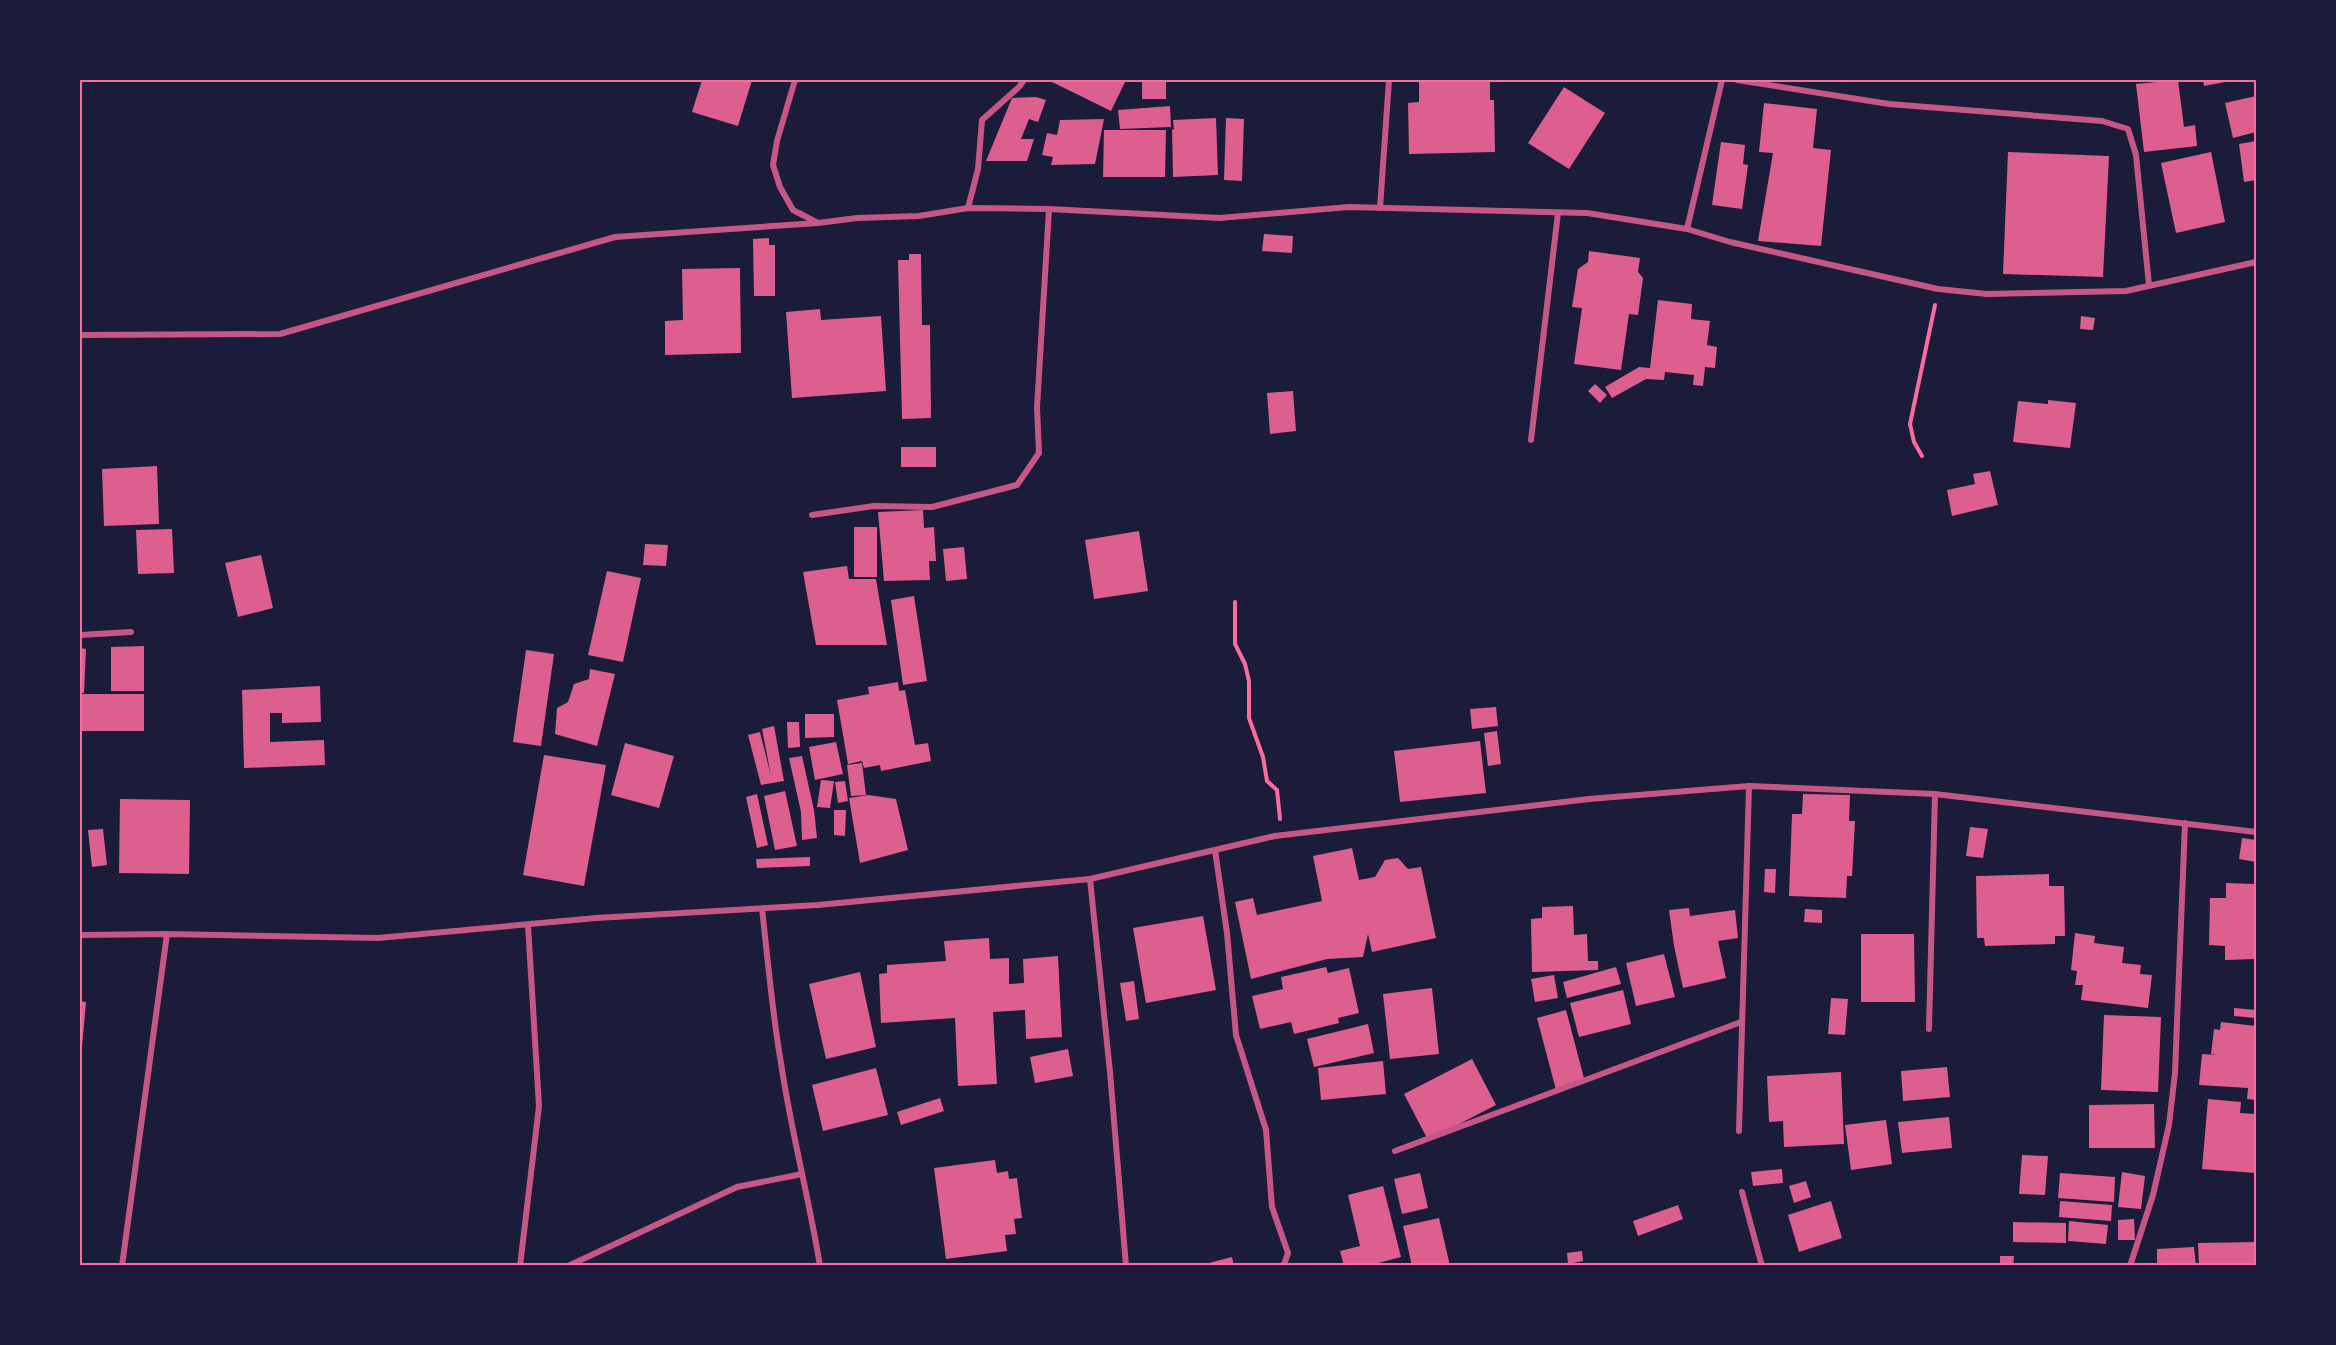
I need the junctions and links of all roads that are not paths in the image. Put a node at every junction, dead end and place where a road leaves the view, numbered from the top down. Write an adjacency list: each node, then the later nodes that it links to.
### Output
1 (795, 80): 10 (street)
2 (1024, 80): 7 (street)
3 (1389, 80): 6 (street)
4 (1722, 80): 11 (street)
5 (1737, 80): 13 (street)
6 (1380, 207): 8 (street); 9 (street)
7 (968, 208): 8 (street); 10 (street)
8 (1049, 209): 16 (street)
9 (1558, 213): 11 (street); 15 (street)
10 (818, 223): 14 (street)
11 (1687, 229): 13 (street)
12 (2256, 262): 13 (street)
13 (2149, 285)
14 (80, 335)
15 (1532, 440)
16 (812, 515)
17 (131, 632): 18 (street)
18 (80, 635)
19 (1749, 786): 20 (street); 23 (street); 29 (street)
20 (1935, 794): 21 (street); 30 (street)
21 (2185, 823): 22 (street); 42 (street)
22 (2256, 832)
23 (1215, 850): 24 (street); 40 (street)
24 (1090, 879): 25 (street); 39 (street)
25 (762, 909): 26 (street); 33 (street)
26 (528, 925): 27 (street); 36 (street)
27 (167, 934): 28 (street); 35 (street)
28 (80, 935)
29 (1742, 1022): 31 (street); 32 (street)
30 (1929, 1029)
31 (1739, 1131)
32 (1395, 1151)
33 (802, 1174): 37 (street); 38 (street)
34 (1742, 1192): 41 (street)
35 (122, 1266)
36 (520, 1266)
37 (568, 1266)
38 (820, 1266)
39 (1126, 1266)
40 (1280, 1266)
41 (1762, 1266)
42 (2130, 1266)

